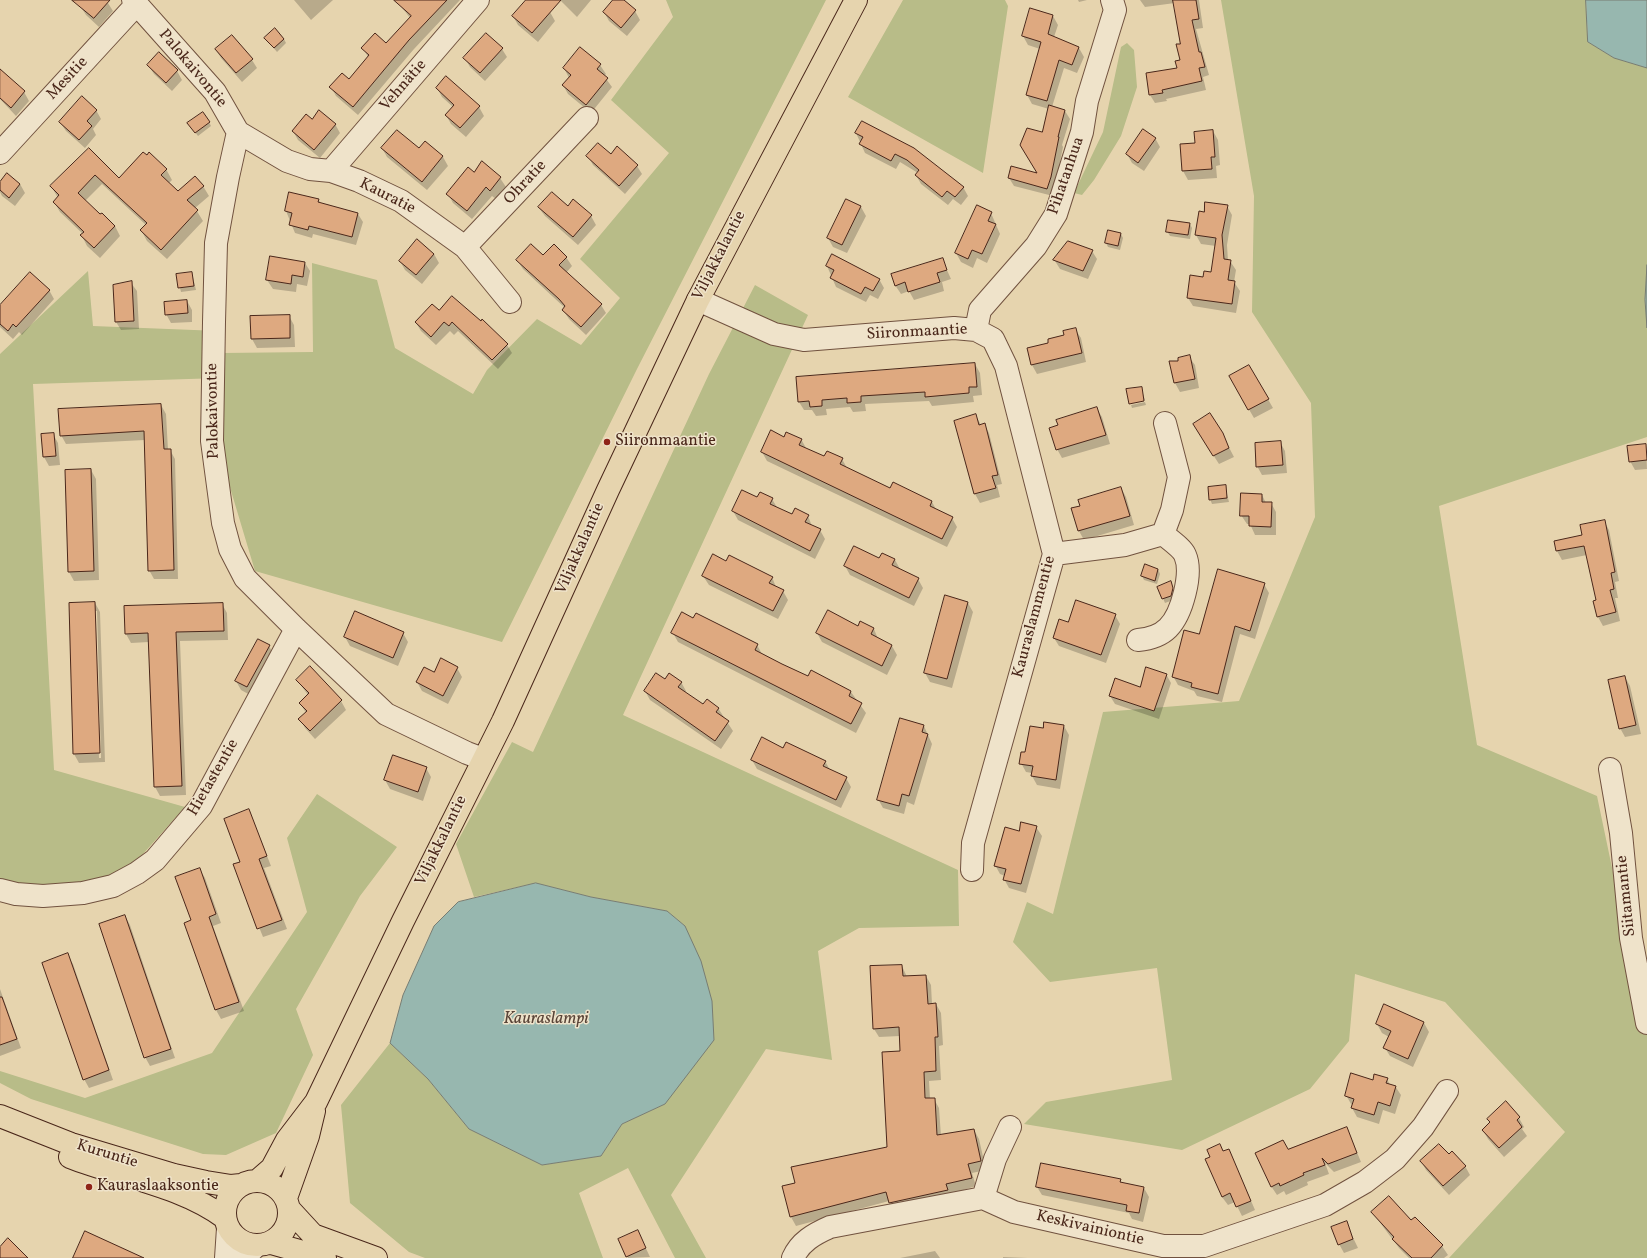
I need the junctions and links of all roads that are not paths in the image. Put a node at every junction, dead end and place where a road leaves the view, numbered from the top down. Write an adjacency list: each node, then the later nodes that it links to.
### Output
1 (478, 0): 8 (street, Vehnätie)
2 (856, 0): 10 (main road, Viljakkalantie)
3 (1112, 0): 12 (street, Pihatanhua)
4 (135, 2): 6 (street, Palokaivontie); 7 (street, Mesitie)
5 (587, 118): 9 (street, Ohratie)
6 (238, 132): 8 (street, Kauratie); 16 (street, Palokaivontie)
7 (0, 153)
8 (331, 171): 9 (street, Kauratie)
9 (465, 247): 11 (street, Kauratie)
10 (698, 300): 12 (street, Siironmaantie); 18 (main road, Viljakkalantie)
11 (510, 302)
12 (976, 330): 15 (street, Kauraslammentie)
13 (1165, 423): 14 (street)
14 (1163, 534): 15 (street); 17 (street)
15 (1054, 554): 20 (street, Kauraslammentie)
16 (296, 629): 18 (street, Palokaivontie); 21 (street, Hietastentie)
17 (1138, 640)
18 (483, 758): 24 (main road, Viljakkalantie)
19 (1610, 770): 22 (street, Siitamantie)
20 (972, 870)
21 (0, 890)
22 (1647, 1023)
23 (1446, 1091): 29 (street, Keskivainiontie)
24 (316, 1102): 28 (main road, Viljakkalantie); 30 (main road, Viljakkalantie)
25 (0, 1116): 28 (main road, Kuruntie)
26 (1010, 1127): 29 (street)
27 (0, 1129): 31 (main road, Kuruntie)
28 (249, 1183): 30 (main road); 31 (main road)
29 (983, 1198): 36 (street)
30 (288, 1204): 32 (main road); 35 (main road)
31 (227, 1223): 32 (main road); 33 (street)
32 (257, 1249): 34 (main road)
33 (226, 1258)
34 (325, 1258)
35 (376, 1258)
36 (793, 1258)

